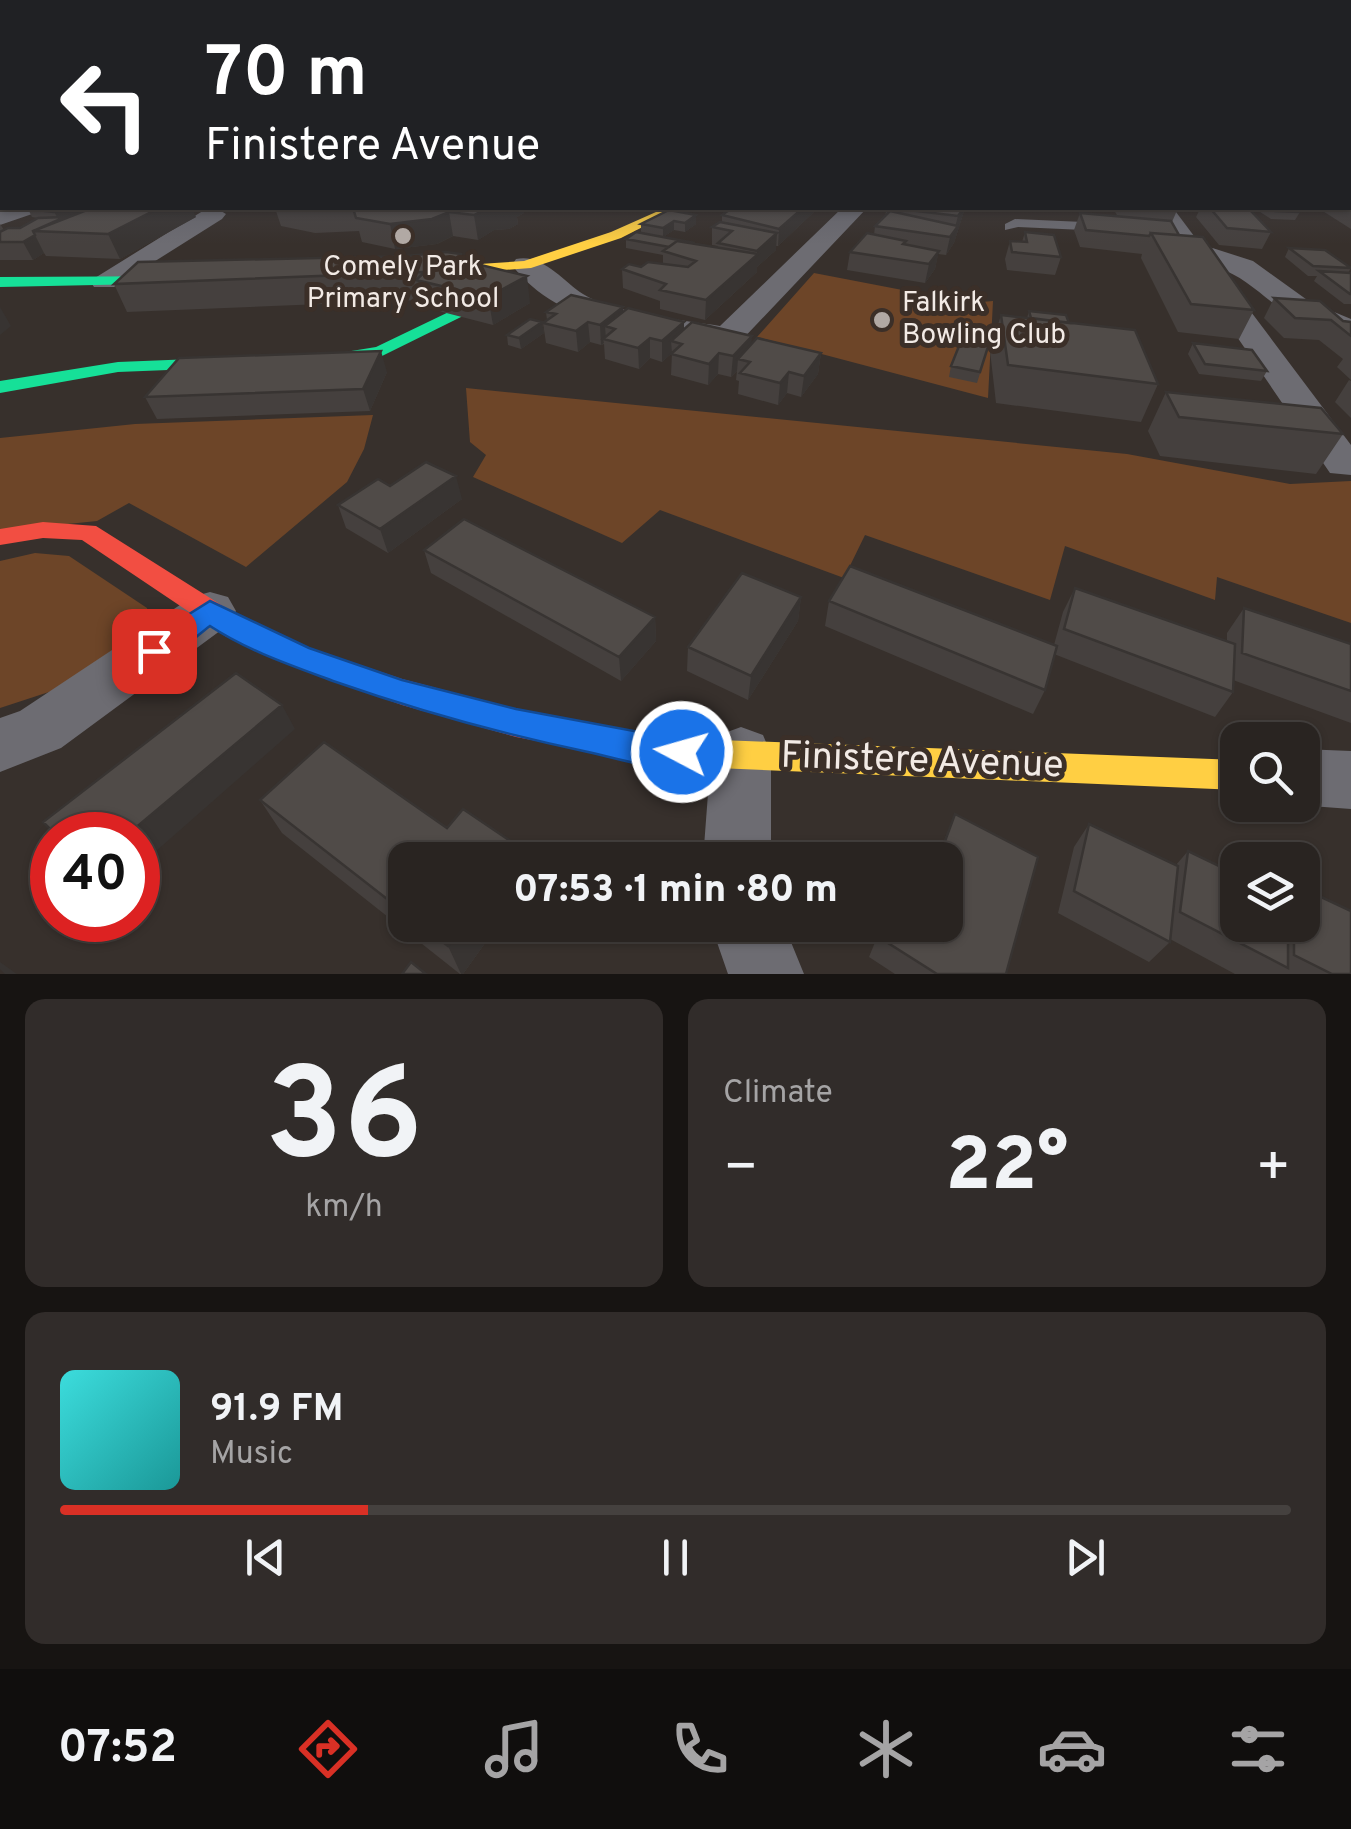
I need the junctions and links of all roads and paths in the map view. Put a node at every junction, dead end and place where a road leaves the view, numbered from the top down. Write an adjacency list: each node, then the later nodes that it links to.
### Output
1 (670, 210): 10 (street)
2 (853, 210): 10 (street)
3 (214, 214): 9 (street)
4 (1010, 227): 5 (lane)
5 (1125, 229)
6 (1173, 231): 13 (street); 15 (street)
7 (394, 273): 10 (street)
8 (209, 278): 9 (street)
9 (104, 280): 11 (street)
10 (529, 280)
11 (0, 282)
12 (455, 314): 14 (street)
13 (1351, 331)
14 (0, 387)
15 (1344, 464)
16 (0, 537): 17 (street, Finistere Avenue)
17 (210, 612): 18 (street); 19 (street, Finistere Avenue)
18 (0, 745)
19 (740, 754): 20 (street, Finistere Avenue); 23 (street)
20 (1220, 774)
21 (1320, 779): 22 (street)
22 (1351, 780)
23 (737, 842)
24 (754, 942): 25 (street)
25 (766, 974)

